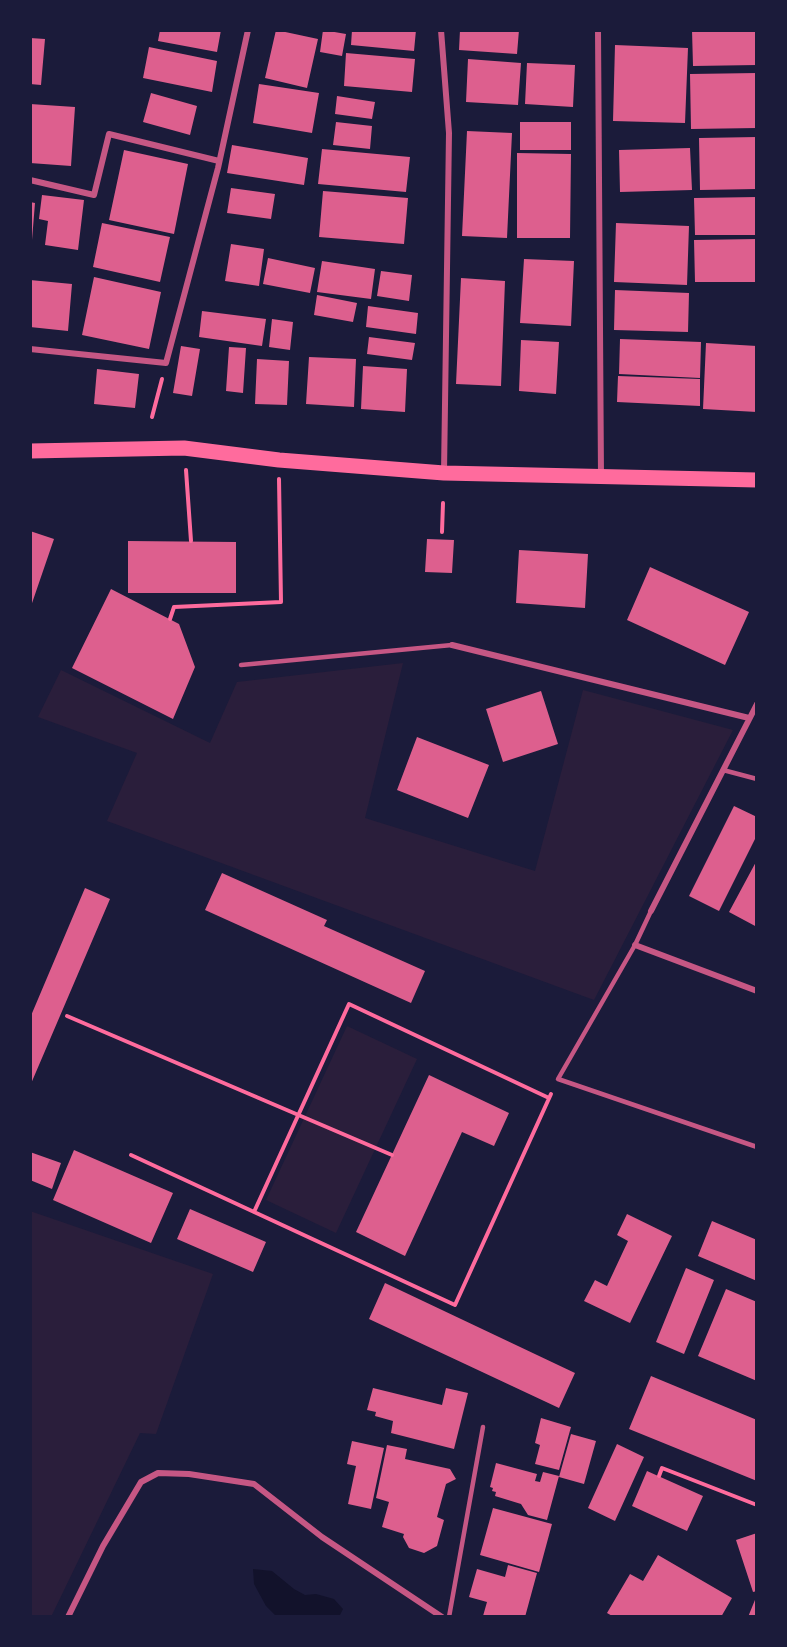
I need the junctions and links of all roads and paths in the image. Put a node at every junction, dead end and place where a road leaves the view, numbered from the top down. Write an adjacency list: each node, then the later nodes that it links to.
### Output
1 (248, 30): 4 (street)
2 (441, 30): 12 (street)
3 (598, 30): 13 (street)
4 (219, 161): 5 (street); 7 (street)
5 (30, 180)
6 (30, 349): 7 (street)
7 (166, 363): 8 (path)
8 (152, 417)
9 (184, 448): 10 (main road); 11 (main road); 17 (path)
10 (30, 451)
11 (279, 460): 12 (main road); 18 (path)
12 (444, 473): 13 (main road)
13 (601, 476): 14 (main road)
14 (757, 480)
15 (443, 503): 16 (path)
16 (442, 532)
17 (191, 541)
18 (170, 619)
19 (452, 645): 20 (lane); 22 (street)
20 (241, 665)
21 (757, 704): 22 (street)
22 (749, 718): 23 (street)
23 (723, 770): 24 (lane); 25 (street)
24 (757, 779)
25 (651, 911): 26 (lane)
26 (635, 945): 27 (street); 29 (lane)
27 (757, 991)
28 (67, 1016): 31 (path)
29 (558, 1079): 30 (path); 32 (lane)
30 (549, 1098): 31 (path); 35 (path)
31 (299, 1115): 34 (path); 35 (path)
32 (757, 1147)
33 (131, 1155): 35 (path)
34 (392, 1155)
35 (254, 1212)
36 (483, 1427): 41 (lane)
37 (659, 1476): 38 (path)
38 (757, 1506)
39 (68, 1617): 40 (street)
40 (442, 1617)
41 (449, 1617)

